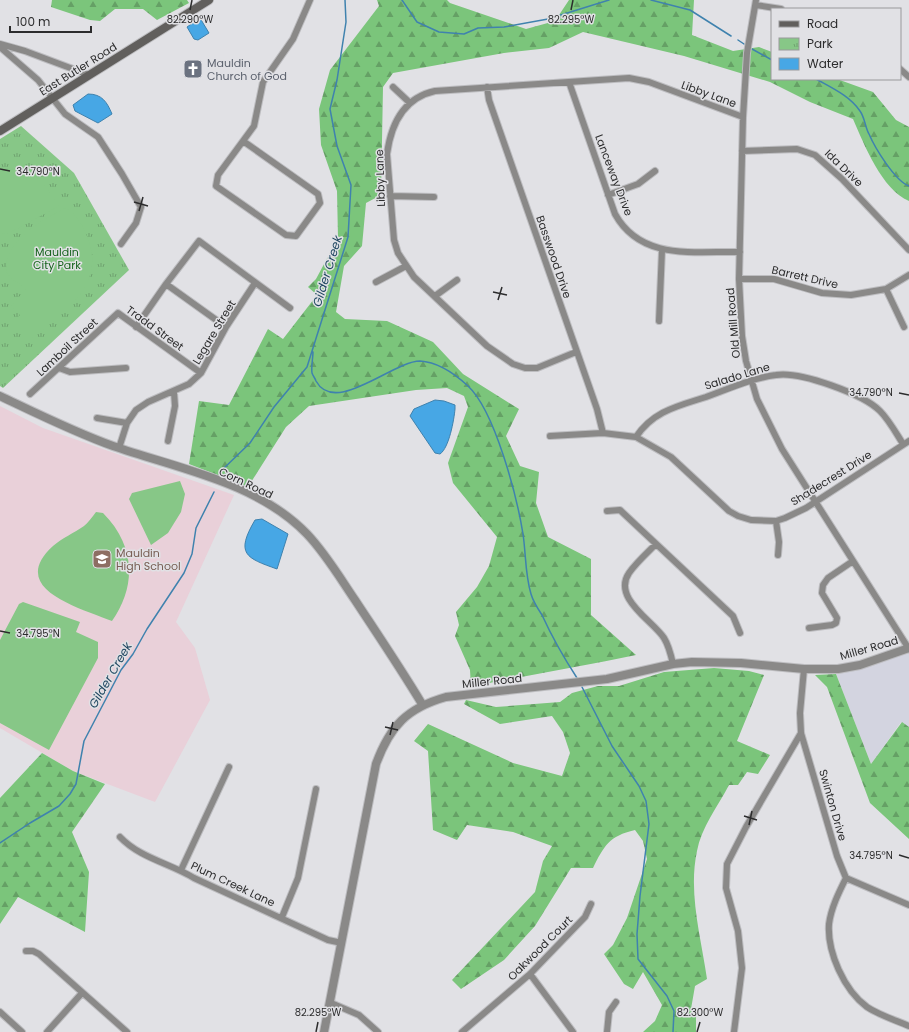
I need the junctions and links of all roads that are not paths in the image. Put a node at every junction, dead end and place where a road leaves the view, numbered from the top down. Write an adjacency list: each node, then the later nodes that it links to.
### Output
1 (209, 0): 7 (main road, East Butler Road)
2 (310, 0): 16 (street)
3 (756, 2): 4 (street); 14 (street, Old Mill Road)
4 (777, 8)
5 (0, 45): 7 (street); 12 (street)
6 (901, 70): 8 (street)
7 (89, 75): 12 (main road, East Butler Road)
8 (909, 77)
9 (569, 82): 11 (street, Libby Lane); 14 (street, Libby Lane); 19 (street, Lanceway Drive)
10 (393, 87): 13 (street)
11 (487, 88): 13 (street, Libby Lane); 41 (street, Basswood Drive)
12 (53, 98): 15 (main road, East Butler Road); 22 (street)
13 (409, 102): 20 (street, Libby Lane)
14 (743, 117): 17 (street, Old Mill Road)
15 (0, 131)
16 (243, 141): 16 (street)
17 (742, 151): 24 (street, Ida Drive); 25 (street, Old Mill Road)
18 (655, 171): 19 (street)
19 (608, 195): 23 (street, Lanceway Drive)
20 (390, 196): 21 (street); 26 (street, Libby Lane)
21 (434, 197)
22 (121, 244)
23 (662, 250): 25 (street, Lanceway Drive); 37 (street)
24 (909, 250)
25 (740, 252): 28 (street, Old Mill Road)
26 (406, 266): 30 (street); 34 (street, Libby Lane)
27 (909, 275): 33 (street, Barrett Drive)
28 (739, 279): 33 (street, Barrett Drive); 45 (street, Old Mill Road)
29 (457, 280): 34 (street)
30 (376, 282)
31 (256, 283): 32 (street); 35 (street); 39 (street, Legare Street)
32 (166, 284): 38 (street); 39 (street)
33 (886, 289): 40 (street)
34 (435, 296): 41 (street, Libby Lane)
35 (290, 308)
36 (118, 313): 38 (street, Tradd Street); 42 (street, Lamboil Street)
37 (659, 321)
38 (136, 327): 44 (street, Tradd Street)
39 (226, 327): 44 (street, Legare Street)
40 (904, 327)
41 (576, 352): 51 (street, Basswood Drive)
42 (59, 368): 43 (street); 47 (street, Lamboil Street)
43 (126, 368)
44 (201, 373): 46 (street, Legare Street)
45 (751, 382): 53 (street, Salado Lane); 55 (street, Salado Lane); 57 (street, Old Mill Road)
46 (174, 392): 50 (street, Legare Street); 54 (street)
47 (30, 394)
48 (0, 396): 56 (street, Corn Road)
49 (97, 418): 50 (street)
50 (128, 423): 56 (street, Legare Street)
51 (602, 433): 52 (street, Shadecrest Drive); 53 (street, Shadecrest Drive)
52 (550, 436)
53 (636, 437): 59 (street, Shadecrest Drive)
54 (168, 441)
55 (906, 442): 57 (street, Shadecrest Drive)
56 (119, 448): 68 (street, Corn Road)
57 (815, 502): 59 (street, Shadecrest Drive); 62 (street, Old Mill Road)
58 (607, 511): 60 (street)
59 (776, 521): 61 (street)
60 (656, 544): 64 (street); 66 (street)
61 (778, 555)
62 (853, 562): 63 (street); 65 (street, Old Mill Road)
63 (809, 628)
64 (740, 633)
65 (909, 648): 67 (street, Miller Road)
66 (673, 664): 67 (street, Miller Road); 68 (street, Miller Road)
67 (804, 669): 69 (street, Swinton Drive)
68 (422, 704): 78 (street, Miller Road)
69 (801, 733): 74 (street, Swinton Drive); 94 (street)
70 (228, 767): 73 (street)
71 (316, 789): 77 (street)
72 (120, 837): 73 (street, Plum Creek Lane)
73 (181, 870): 77 (street, Plum Creek Lane)
74 (846, 878): 76 (street); 85 (street)
75 (591, 904): 80 (street, Oakwood Court)
76 (909, 906)
77 (282, 918): 78 (street, Plum Creek Lane)
78 (342, 943): 83 (street, Miller Road)
79 (26, 951): 81 (street)
80 (530, 974): 91 (street, Oakwood Court); 92 (street)
81 (82, 993): 87 (street); 88 (street)
82 (616, 1002): 93 (street)
83 (331, 1003): 89 (street, Miller Road); 90 (street)
84 (0, 1012): 86 (street)
85 (909, 1026)
86 (22, 1032)
87 (47, 1032)
88 (127, 1032)
89 (324, 1032)
90 (378, 1032)
91 (462, 1032)
92 (573, 1032)
93 (607, 1032)
94 (734, 1032)

